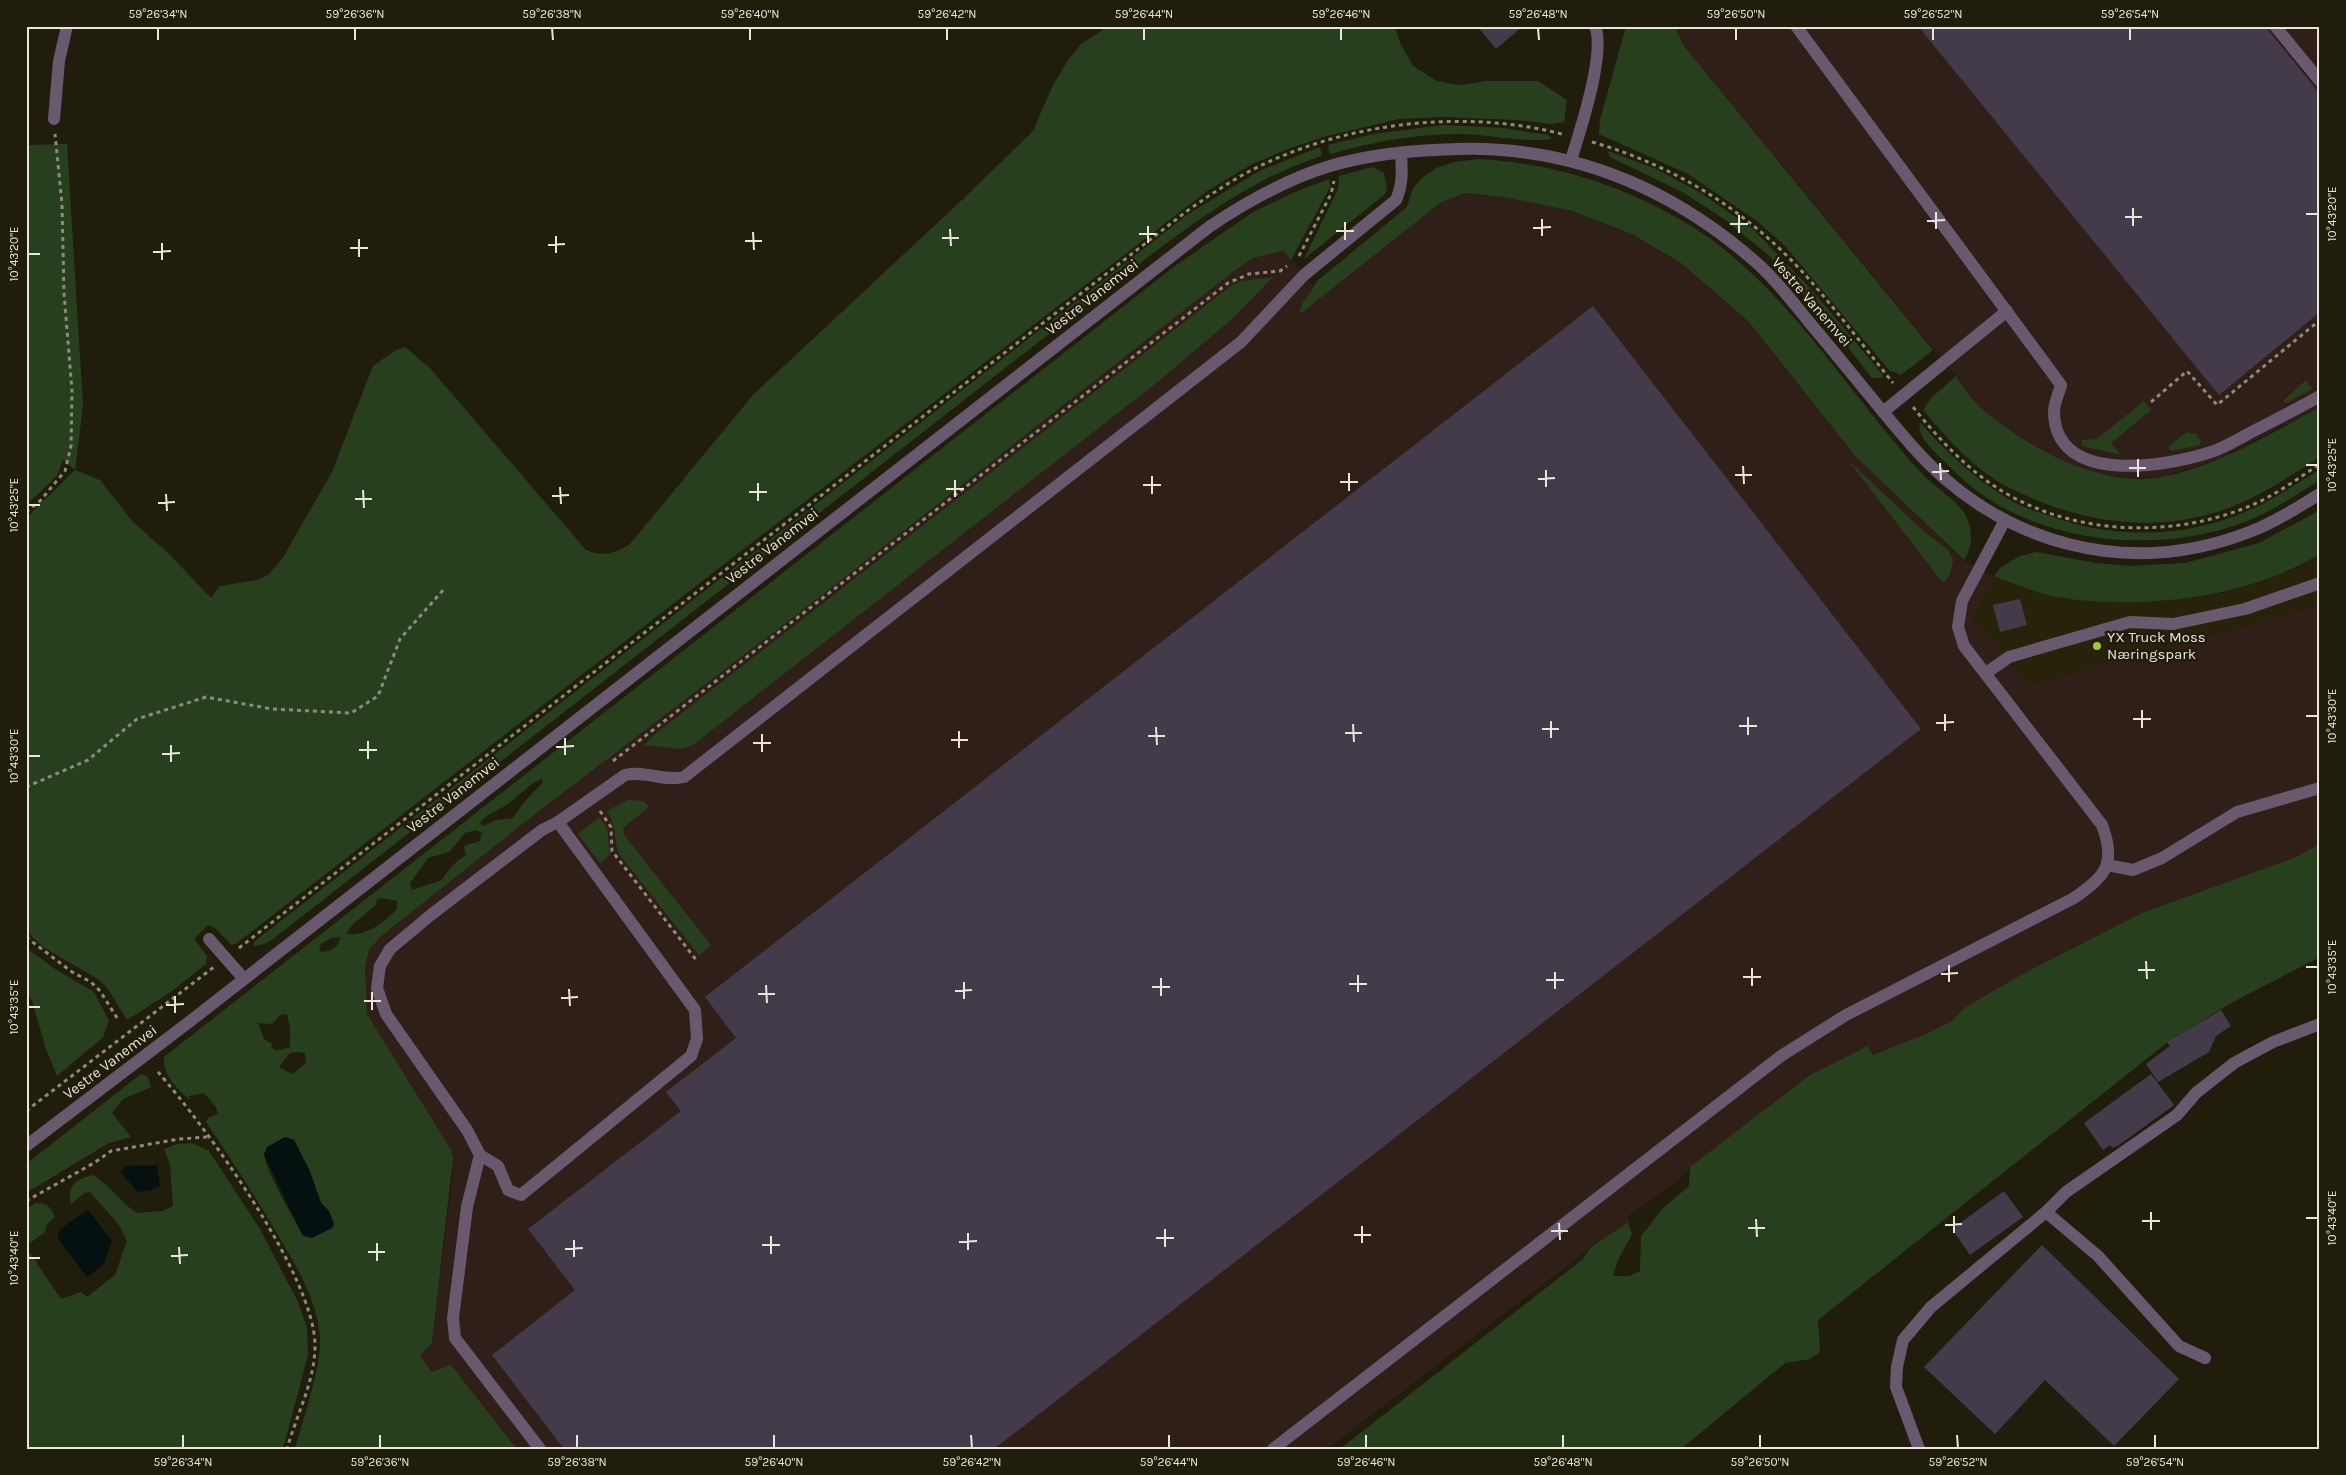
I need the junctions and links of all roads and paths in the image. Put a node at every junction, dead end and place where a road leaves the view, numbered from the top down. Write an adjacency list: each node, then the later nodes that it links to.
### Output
1 (67, 26): 6 (street)
2 (1595, 26): 7 (street)
3 (1796, 26): 14 (street)
4 (2275, 26): 5 (street)
5 (2320, 81)
6 (54, 119): 22 (path)
7 (1578, 138): 8 (path); 10 (street); 16 (path)
8 (1322, 142): 11 (path); 35 (path)
9 (1400, 153): 10 (street, Vestre Vanemvei); 11 (street, Vestre Vanemvei); 31 (street)
10 (1571, 160): 19 (street, Vestre Vanemvei)
11 (1329, 166): 12 (path); 37 (street, Vestre Vanemvei)
12 (1297, 259)
13 (1293, 262): 27 (path)
14 (2007, 311): 16 (street); 17 (street)
15 (2320, 320): 18 (path)
16 (1904, 396): 19 (street); 20 (path)
17 (2320, 396)
18 (2151, 402)
19 (1883, 412): 23 (street, Vestre Vanemvei)
20 (2320, 464)
21 (2320, 494): 23 (street, Vestre Vanemvei)
22 (26, 512)
23 (2005, 520): 26 (street)
24 (2320, 583): 26 (street)
25 (445, 588): 28 (path)
26 (1986, 673): 32 (street)
27 (606, 766)
28 (26, 787)
29 (2320, 788): 32 (street)
30 (600, 810): 36 (path)
31 (558, 822): 44 (street); 44 (street)
32 (2107, 865): 50 (street)
33 (26, 937): 38 (path)
34 (209, 939): 35 (street)
35 (225, 959): 37 (street); 41 (path)
36 (697, 961)
37 (244, 979): 43 (street, Vestre Vanemvei)
38 (119, 1022)
39 (2320, 1024): 46 (street)
40 (158, 1072): 42 (path)
41 (26, 1111)
42 (207, 1137): 45 (path); 48 (path)
43 (26, 1146)
44 (480, 1155): 49 (street)
45 (26, 1201)
46 (2046, 1212): 47 (street); 51 (street)
47 (2205, 1358)
48 (287, 1449)
49 (540, 1449)
50 (1273, 1449)
51 (1918, 1449)

